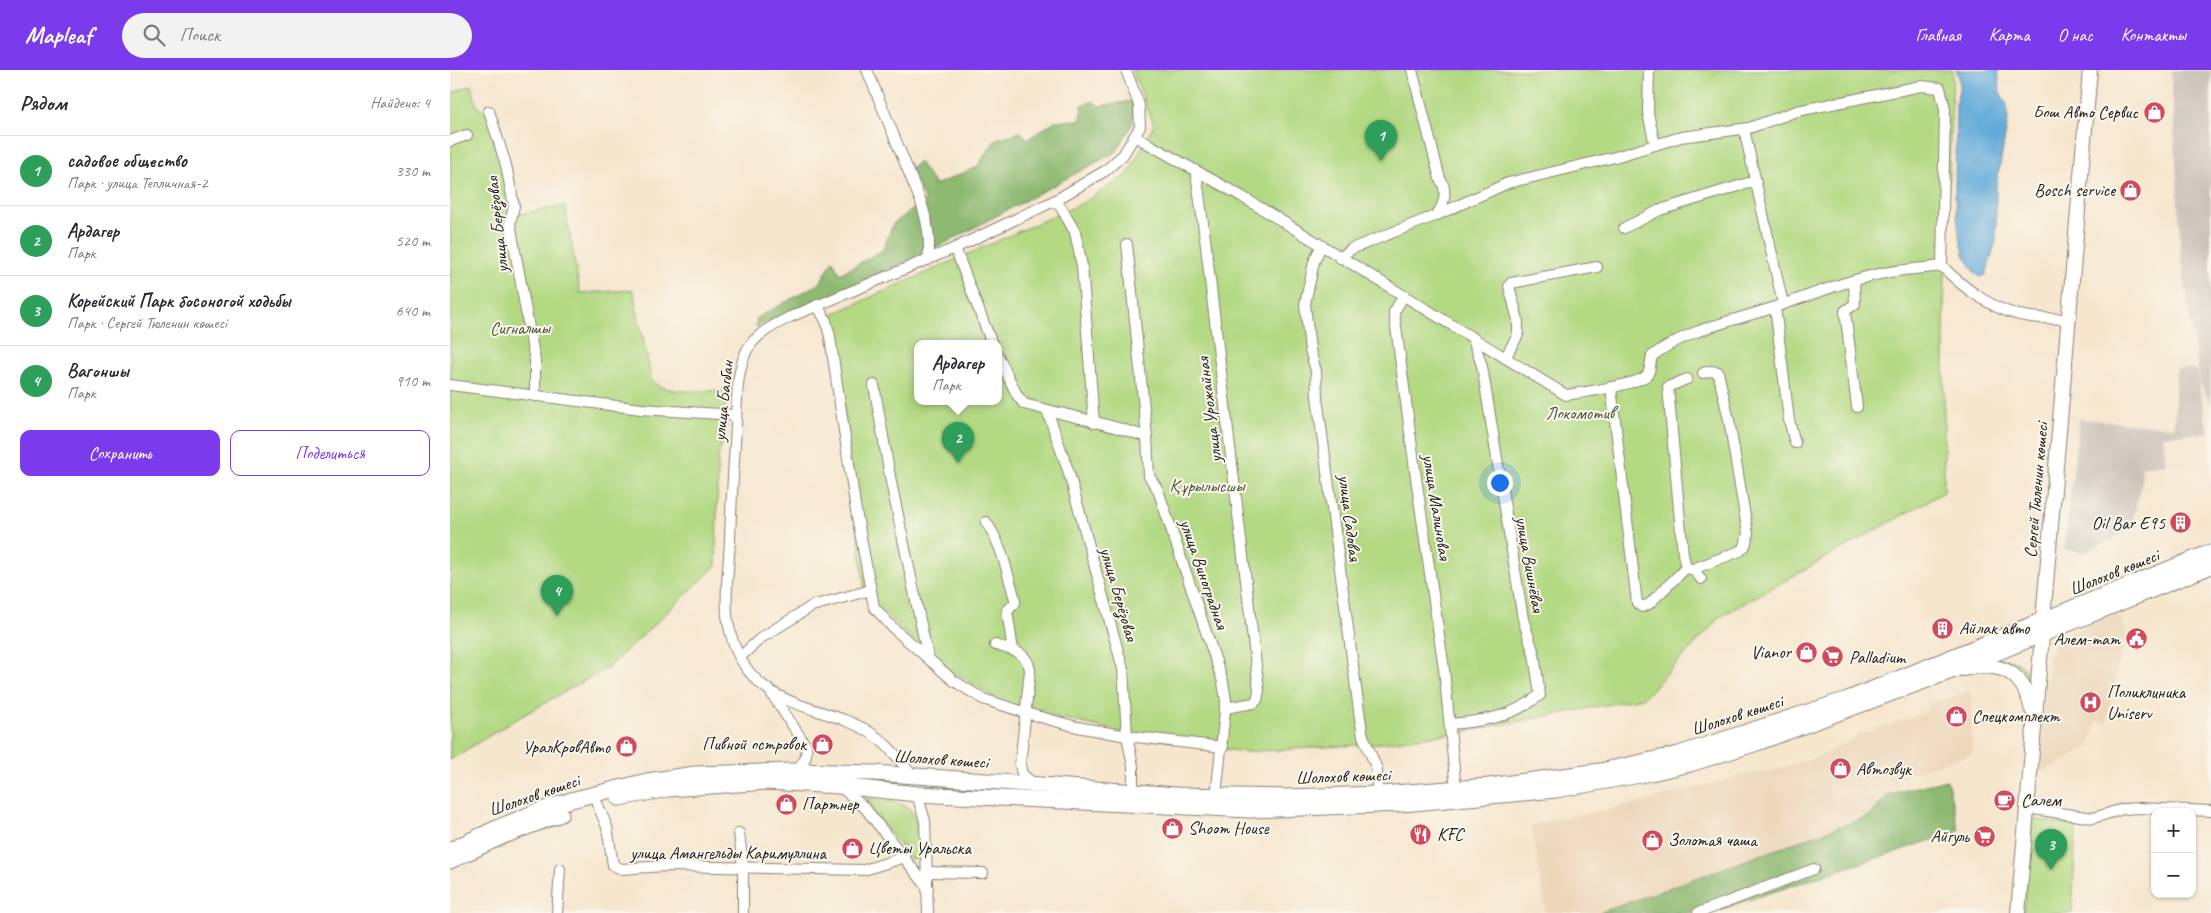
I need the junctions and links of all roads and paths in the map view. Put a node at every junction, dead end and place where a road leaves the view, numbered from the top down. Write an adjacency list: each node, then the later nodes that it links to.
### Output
1 (867, 70): 21 (street)
2 (1126, 70): 9 (street)
3 (1412, 70): 15 (street)
4 (1648, 70): 11 (street)
5 (2090, 70): 28 (main road, Сергей Тюленин көшесі)
6 (489, 111): 38 (street, улица Берёзовая)
7 (1744, 129): 11 (street); 13 (street); 22 (street)
8 (467, 135): 10 (street)
9 (1136, 137): 12 (street); 14 (street, улица Багбан)
10 (450, 141)
11 (1656, 145): 15 (street)
12 (1196, 172): 18 (street); 59 (street, улица Урожайная)
13 (1754, 181): 16 (street); 27 (street)
14 (1054, 201): 19 (street, улица Багбан); 42 (street)
15 (1437, 215): 20 (street)
16 (1624, 228)
17 (1127, 244): 43 (street, улица Виноградная)
18 (1321, 246): 20 (street); 72 (street, улица Садовая)
19 (955, 248): 21 (street, улица Багбан); 30 (street)
20 (1340, 258): 25 (street)
21 (928, 260): 26 (street, улица Багбан)
22 (1942, 266): 24 (street); 28 (street)
23 (1597, 267): 31 (street)
24 (1854, 281): 27 (street); 39 (street)
25 (1403, 296): 29 (street); 62 (street, улица Малиновая)
26 (817, 305): 41 (street, улица Багбан); 50 (street)
27 (1779, 305): 37 (street); 44 (street)
28 (2069, 319): 51 (main road, Сергей Тюленин көшесі)
29 (1473, 339): 31 (street); 62 (street, улица Вишнёвая)
30 (990, 340)
31 (1505, 358): 37 (street)
32 (1002, 364): 40 (street)
33 (1703, 373): 48 (street)
34 (1687, 379): 48 (street)
35 (450, 385): 38 (street)
36 (874, 386): 56 (street)
37 (1611, 387): 48 (street)
38 (535, 396): 41 (street)
39 (1857, 407)
40 (1047, 410): 42 (street); 63 (street, улица Берёзовая)
41 (736, 415): 55 (street, улица Багбан)
42 (1094, 422): 43 (street)
43 (1148, 437): 59 (street, улица Виноградная)
44 (1795, 444)
45 (986, 522): 54 (street)
46 (2211, 552): 51 (highway, Шолохов көшесі)
47 (2211, 566): 52 (highway, Шолохов көшесі)
48 (1690, 569): 49 (street)
49 (1701, 579)
50 (871, 590): 55 (street); 56 (street)
51 (2043, 619): 52 (highway, Сергей Тюленин көшесі); 69 (highway, Шолохов көшесі)
52 (2042, 636): 57 (highway, Шолохов көшесі); 61 (main road, Сергей Тюленин көшесі)
53 (995, 644): 54 (street)
54 (1013, 650): 60 (street)
55 (740, 658): 58 (street, улица Багбан)
56 (928, 658): 60 (street)
57 (1948, 672): 61 (main road); 71 (highway, Шолохов көшесі)
58 (770, 691): 65 (street); 66 (street, улица Багбан)
59 (1225, 708): 64 (street, улица Виноградная)
60 (1025, 713): 63 (street); 67 (street)
61 (2034, 721): 75 (main road, Сергей Тюленин көшесі)
62 (1451, 724): 69 (street, улица Малиновая)
63 (1127, 736): 64 (street); 70 (street, улица Берёзовая)
64 (1223, 747): 73 (street, улица Виноградная)
65 (794, 771): 66 (highway, Шолохов көшесі); 78 (highway, Шолохов көшесі)
66 (913, 777): 67 (highway, Шолохов көшесі); 71 (highway)
67 (1035, 785): 70 (highway, Шолохов көшесі)
68 (839, 786): 71 (highway, Шолохов көшесі); 74 (highway, Шолохов көшесі); 79 (street)
69 (1456, 788): 72 (highway, Шолохов көшесі)
70 (1132, 792): 73 (highway, Шолохов көшесі)
71 (917, 794): 84 (street)
72 (1377, 794): 73 (highway, Шолохов көшесі)
73 (1216, 796)
74 (597, 803): 80 (highway, Шолохов көшесі); 81 (street, улица Амангельды Каримуллина)
75 (2026, 808): 76 (street); 91 (main road, Сергей Тюленин көшесі)
76 (2211, 810)
77 (739, 833): 81 (street)
78 (450, 850)
79 (905, 857): 81 (street, улица Амангельды Каримуллина); 86 (street)
80 (450, 861)
81 (743, 867): 88 (street)
82 (560, 869): 87 (street)
83 (1814, 869): 90 (street)
84 (928, 872): 85 (street); 86 (street)
85 (983, 873)
86 (928, 888): 89 (street)
87 (556, 913)
88 (743, 913)
89 (928, 913)
90 (1698, 913)
91 (2018, 913)

